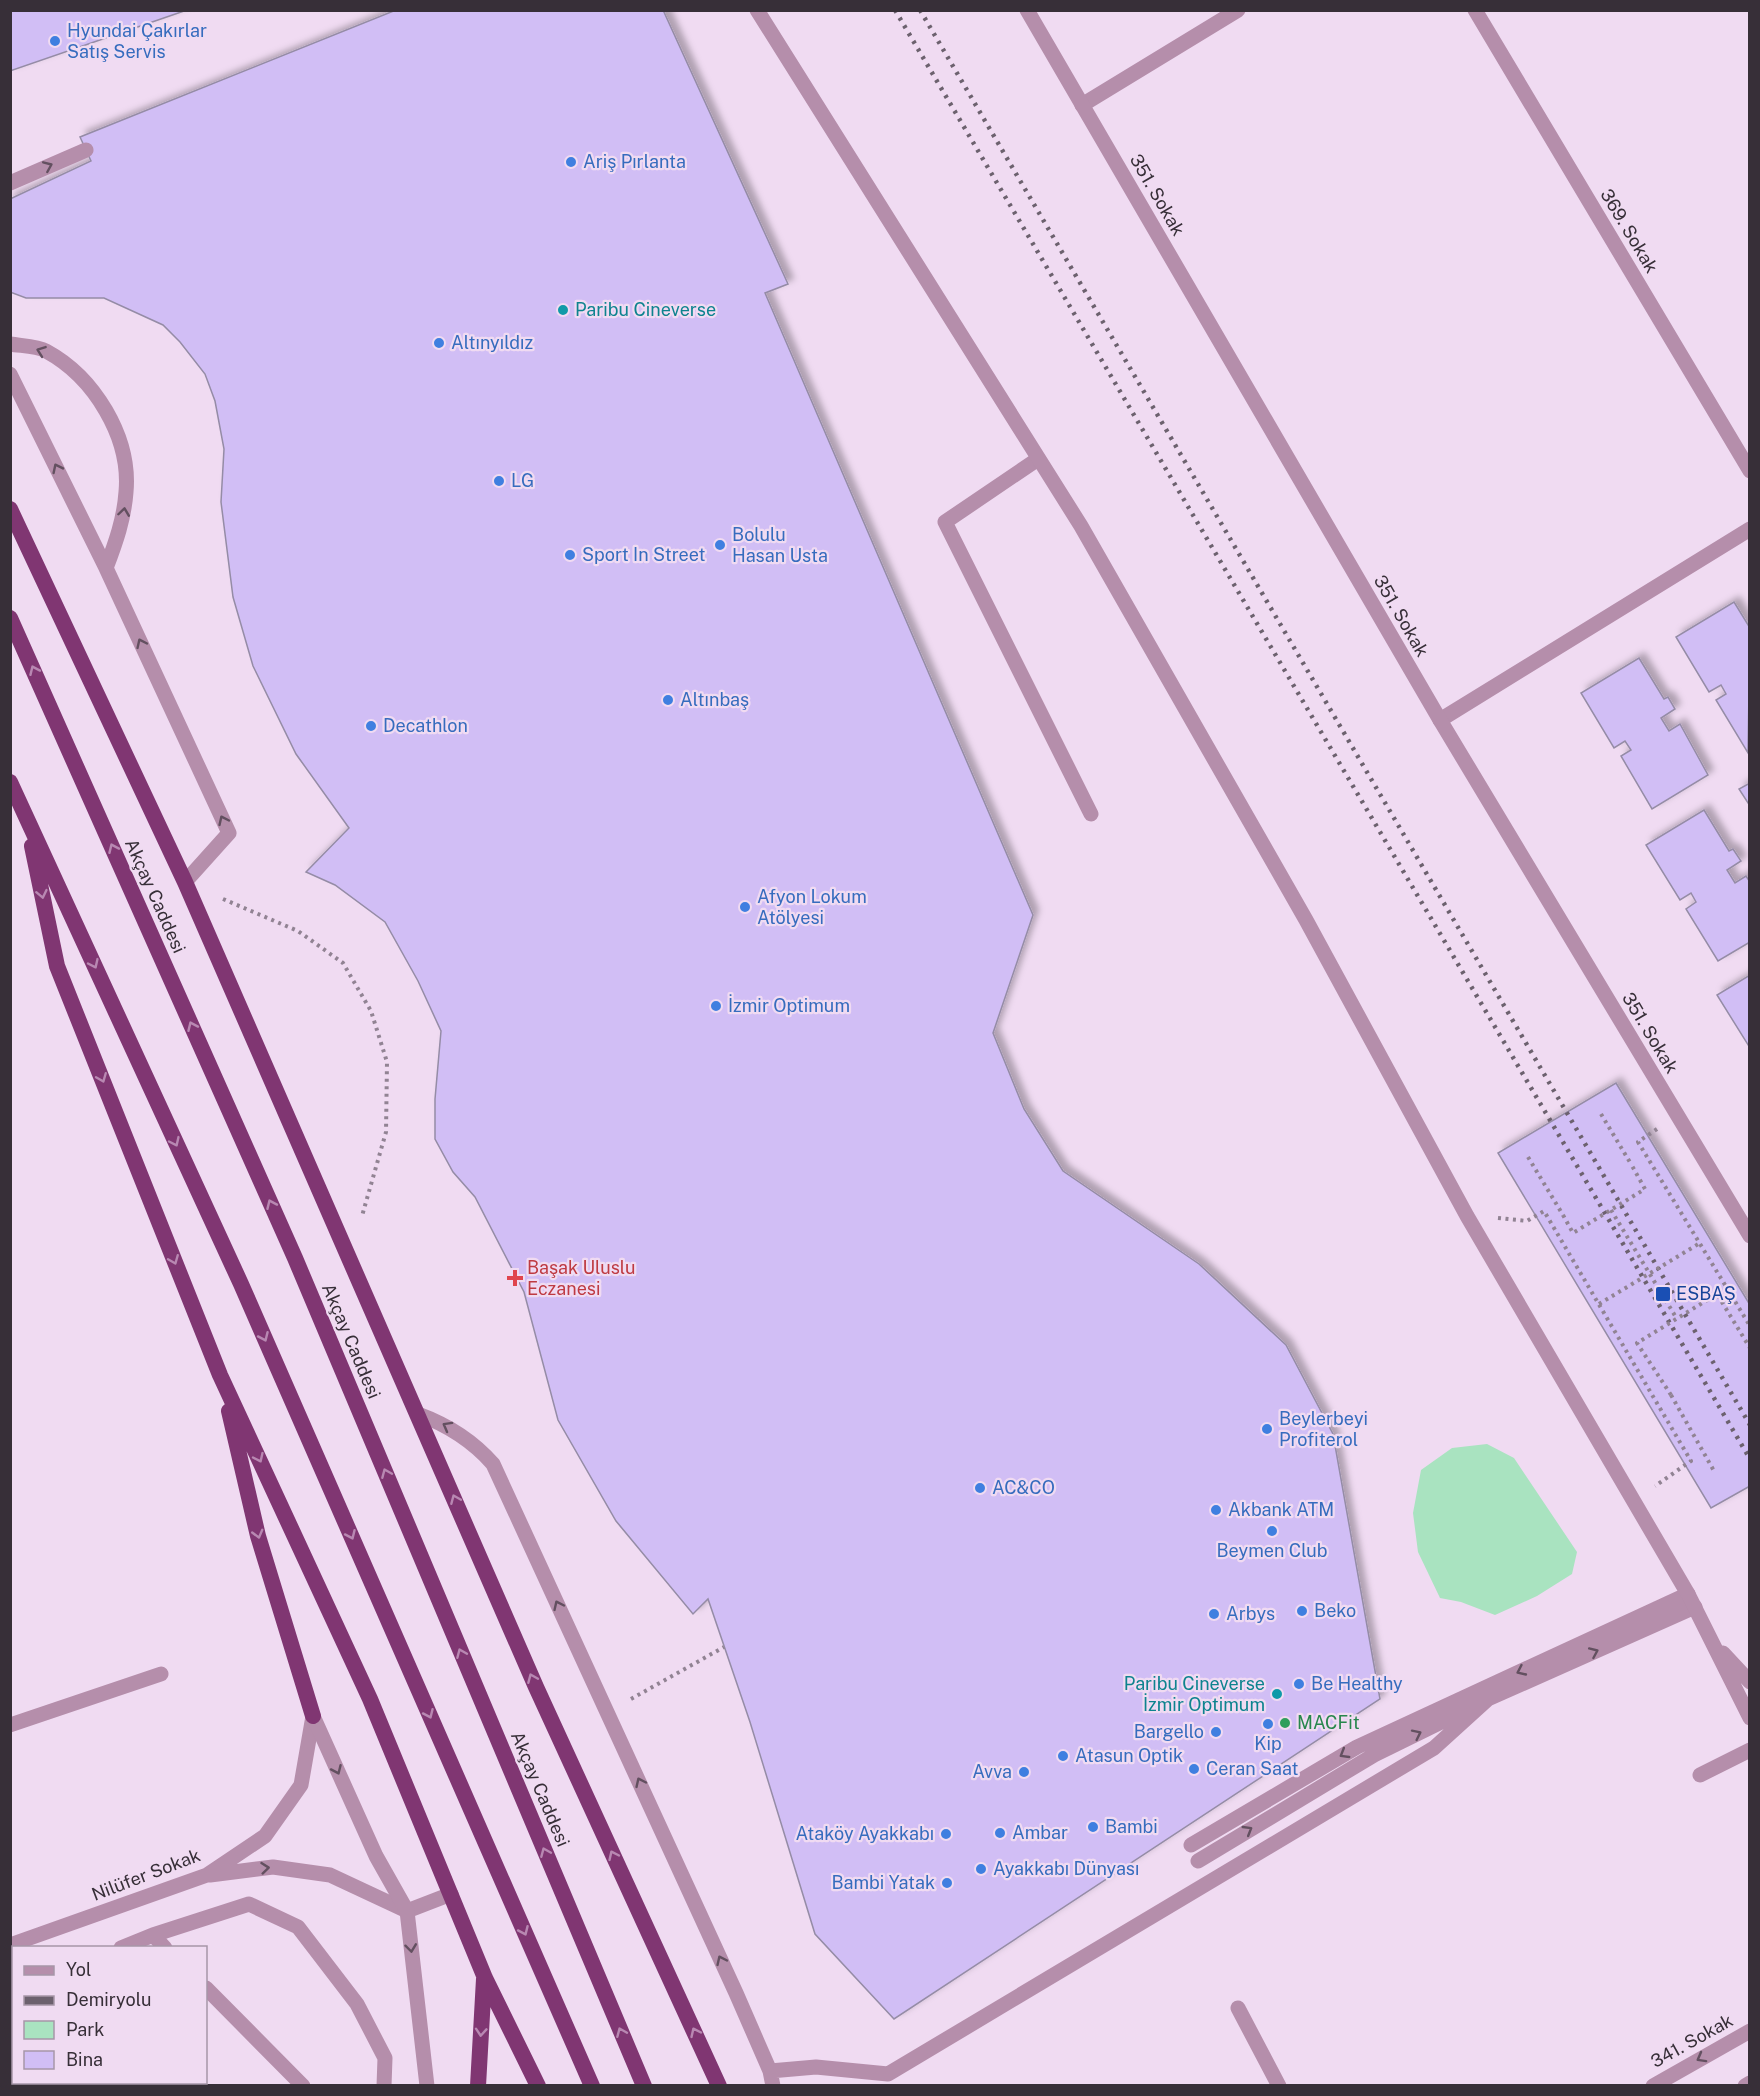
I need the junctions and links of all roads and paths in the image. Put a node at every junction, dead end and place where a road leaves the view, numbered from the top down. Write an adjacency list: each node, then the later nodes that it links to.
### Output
1 (757, 10): 10 (street)
2 (1027, 10): 5 (street, 351. Sokak)
3 (1238, 10): 5 (street)
4 (1475, 10): 11 (street, 369. Sokak)
5 (1082, 105): 16 (street, 351. Sokak)
6 (86, 150): 7 (street, one-way to 6)
7 (10, 183)
8 (10, 344): 14 (street, one-way to 8)
9 (10, 374): 14 (street, one-way to 9)
10 (1038, 459): 18 (street); 25 (street)
11 (1749, 471)
12 (10, 509): 20 (highway)
13 (1749, 529): 16 (street)
14 (106, 567): 20 (street, one-way to 14)
15 (10, 618): 71 (highway, Akçay Caddesi, one-way to 15)
16 (1440, 720): 26 (street, 351. Sokak)
17 (10, 782): 19 (highway)
18 (1091, 814)
19 (26, 816): 34 (highway, one-way to 34); 70 (highway, one-way to 70)
20 (185, 882): 28 (highway); 28 (path)
21 (1601, 1114): 24 (path, bridge)
22 (1638, 1142): 27 (path)
23 (1528, 1157): 24 (path, bridge)
24 (1611, 1210): 29 (path)
25 (1467, 1216): 30 (path); 37 (street)
26 (1749, 1236)
27 (1700, 1243): 29 (path, bridge); 32 (path)
28 (348, 1253): 35 (highway)
29 (1650, 1274): 30 (path, bridge); 31 (path)
30 (1599, 1304): 37 (path)
31 (1677, 1319): 33 (path, bridge); 36 (path, bridge)
32 (1749, 1326)
33 (1749, 1348)
34 (220, 1375): 45 (highway, one-way to 45); 53 (highway, one-way to 53)
35 (418, 1414): 44 (street, one-way to 35); 72 (highway, one-way to 35)
36 (1714, 1471)
37 (1634, 1501): 38 (street)
38 (1691, 1600): 39 (street); 43 (street)
39 (1711, 1639): 42 (street); 46 (street)
40 (724, 1647): 44 (path)
41 (161, 1674): 47 (street)
42 (1749, 1682)
43 (1485, 1694): 50 (street, one-way to 50); 51 (street, one-way to 43); 63 (street)
44 (608, 1712): 63 (street, one-way to 44)
45 (313, 1716): 52 (street, Nilüfer Sokak); 54 (street, one-way to 54)
46 (1749, 1718)
47 (10, 1725)
48 (1749, 1750): 49 (street)
49 (1700, 1775)
50 (1191, 1845)
51 (1198, 1861)
52 (207, 1875): 54 (street, one-way to 54); 56 (street, Nilüfer Sokak)
53 (451, 1894): 54 (street); 59 (highway)
54 (407, 1911): 67 (street, one-way to 67)
55 (153, 1935): 57 (street); 58 (street); 66 (street)
56 (10, 1945)
57 (124, 1946)
58 (164, 1946)
59 (484, 1978): 68 (highway, one-way to 68); 69 (highway)
60 (207, 1989): 65 (street)
61 (1239, 2008): 73 (street)
62 (1749, 2031): 74 (street, 341. Sokak, one-way to 74)
63 (771, 2078)
64 (1749, 2083): 75 (street)
65 (303, 2085)
66 (384, 2085)
67 (427, 2085)
68 (478, 2085)
69 (538, 2085)
70 (592, 2085)
71 (644, 2085)
72 (719, 2085)
73 (1279, 2085)
74 (1653, 2085)
75 (1745, 2085)

